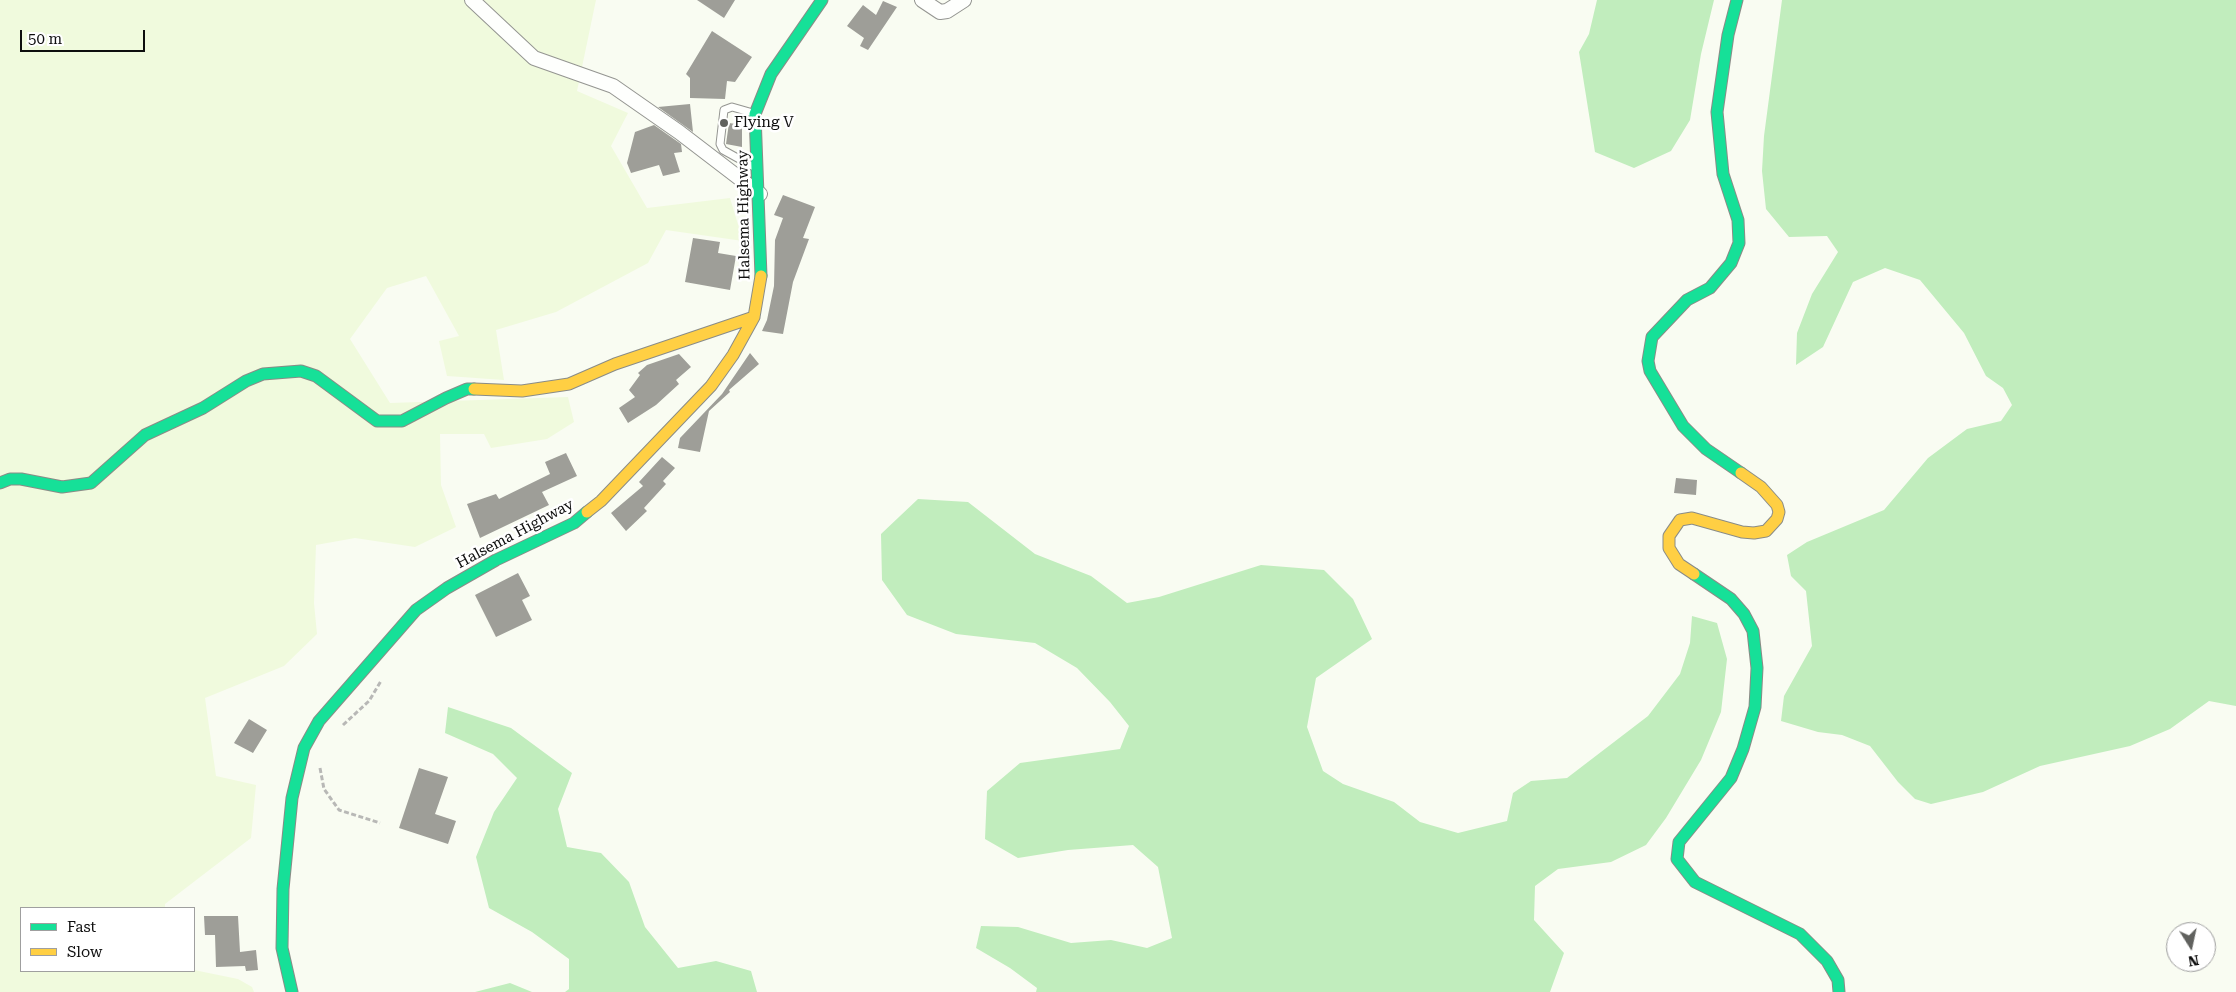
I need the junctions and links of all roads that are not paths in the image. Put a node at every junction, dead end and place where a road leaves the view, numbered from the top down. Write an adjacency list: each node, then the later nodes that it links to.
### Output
1 (472, 0): 8 (street)
2 (822, 0): 6 (main road, Halsema Highway)
3 (922, 0): 4 (street)
4 (964, 0)
5 (1737, 0): 12 (main road)
6 (756, 114): 7 (main road, Halsema Highway); 7 (lane)
7 (759, 170): 8 (main road, Halsema Highway)
8 (760, 194): 9 (main road, Halsema Highway)
9 (754, 317): 10 (main road); 11 (main road, Halsema Highway)
10 (0, 483)
11 (292, 992)
12 (1839, 992)

